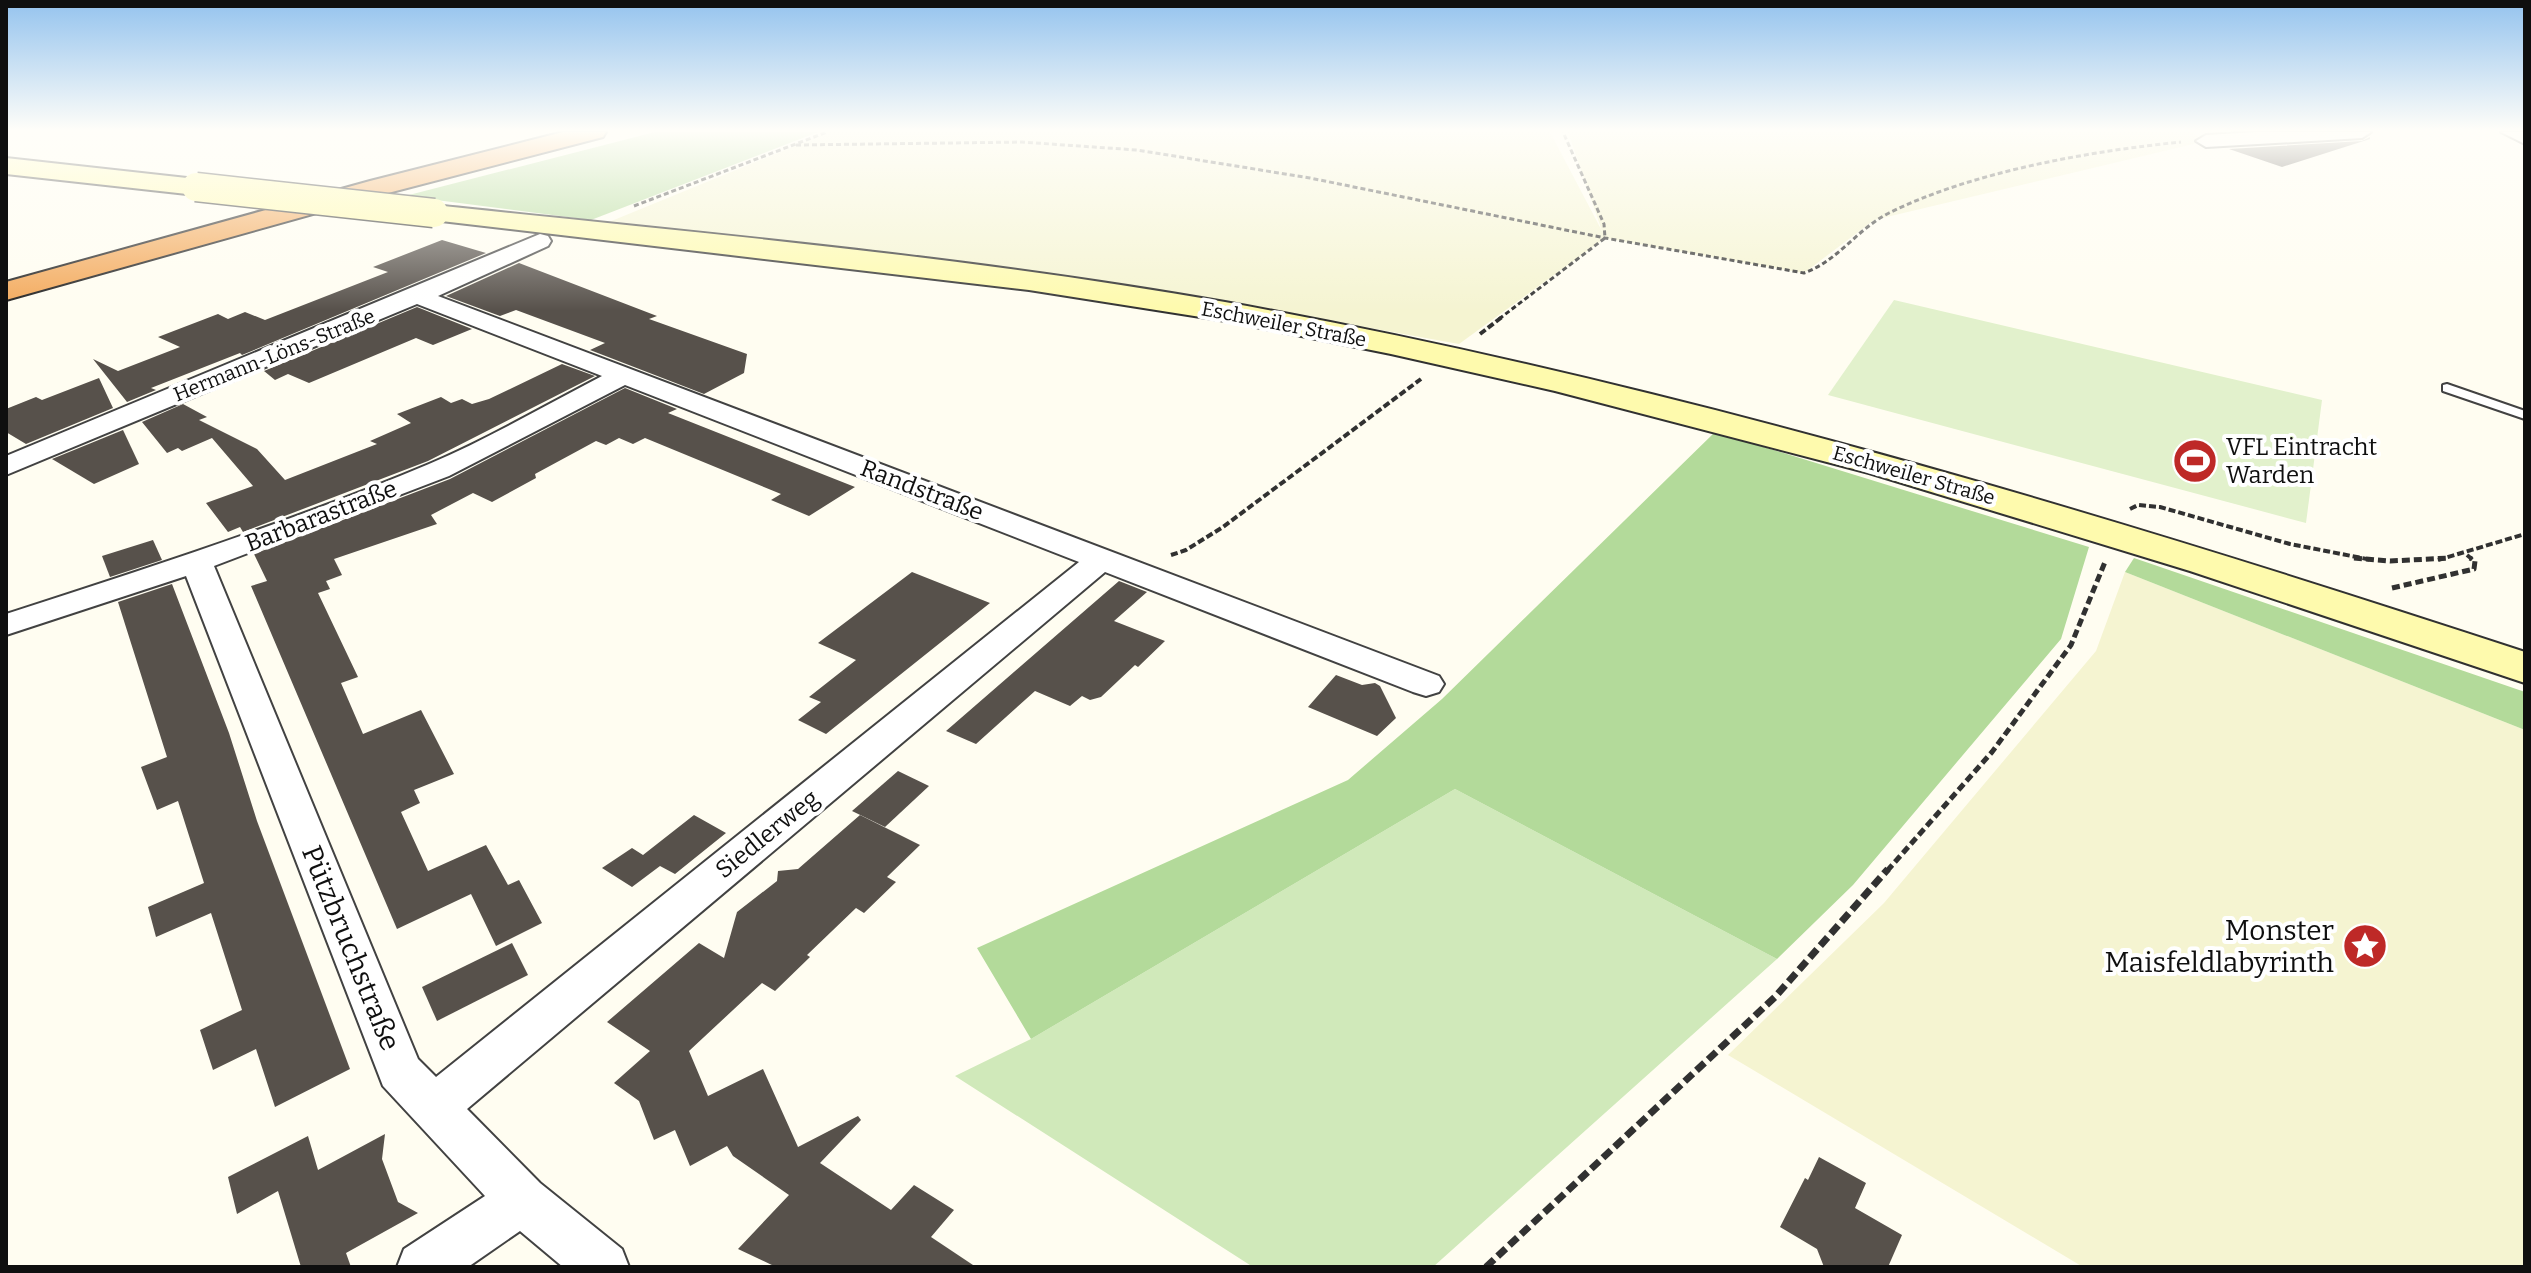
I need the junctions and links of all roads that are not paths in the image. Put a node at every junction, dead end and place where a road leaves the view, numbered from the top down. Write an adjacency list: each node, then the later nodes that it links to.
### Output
1 (236, 191): 15 (street, Eschweiler Straße, bridge)
2 (309, 191): 5 (highway)
3 (363, 191): 6 (highway)
4 (540, 241): 7 (street, Hermann-Löns-Straße)
5 (6, 274)
6 (6, 291)
7 (417, 296): 8 (street, Randstraße); 11 (street, Hermann-Löns-Straße)
8 (622, 376): 12 (street, Barbarastraße); 13 (street, Randstraße)
9 (2447, 388): 10 (lane)
10 (2525, 415)
11 (6, 466)
12 (196, 562): 14 (street, Barbarastraße); 17 (street, Pützbruchstraße)
13 (1113, 562): 16 (street, Randstraße); 17 (street, Siedlerweg)
14 (6, 625)
15 (2525, 668)
16 (1426, 684)
17 (432, 1109): 18 (street, Pützbruchstraße)
18 (522, 1200): 19 (street); 20 (street, Pützbruchstraße)
19 (423, 1267)
20 (603, 1267)

